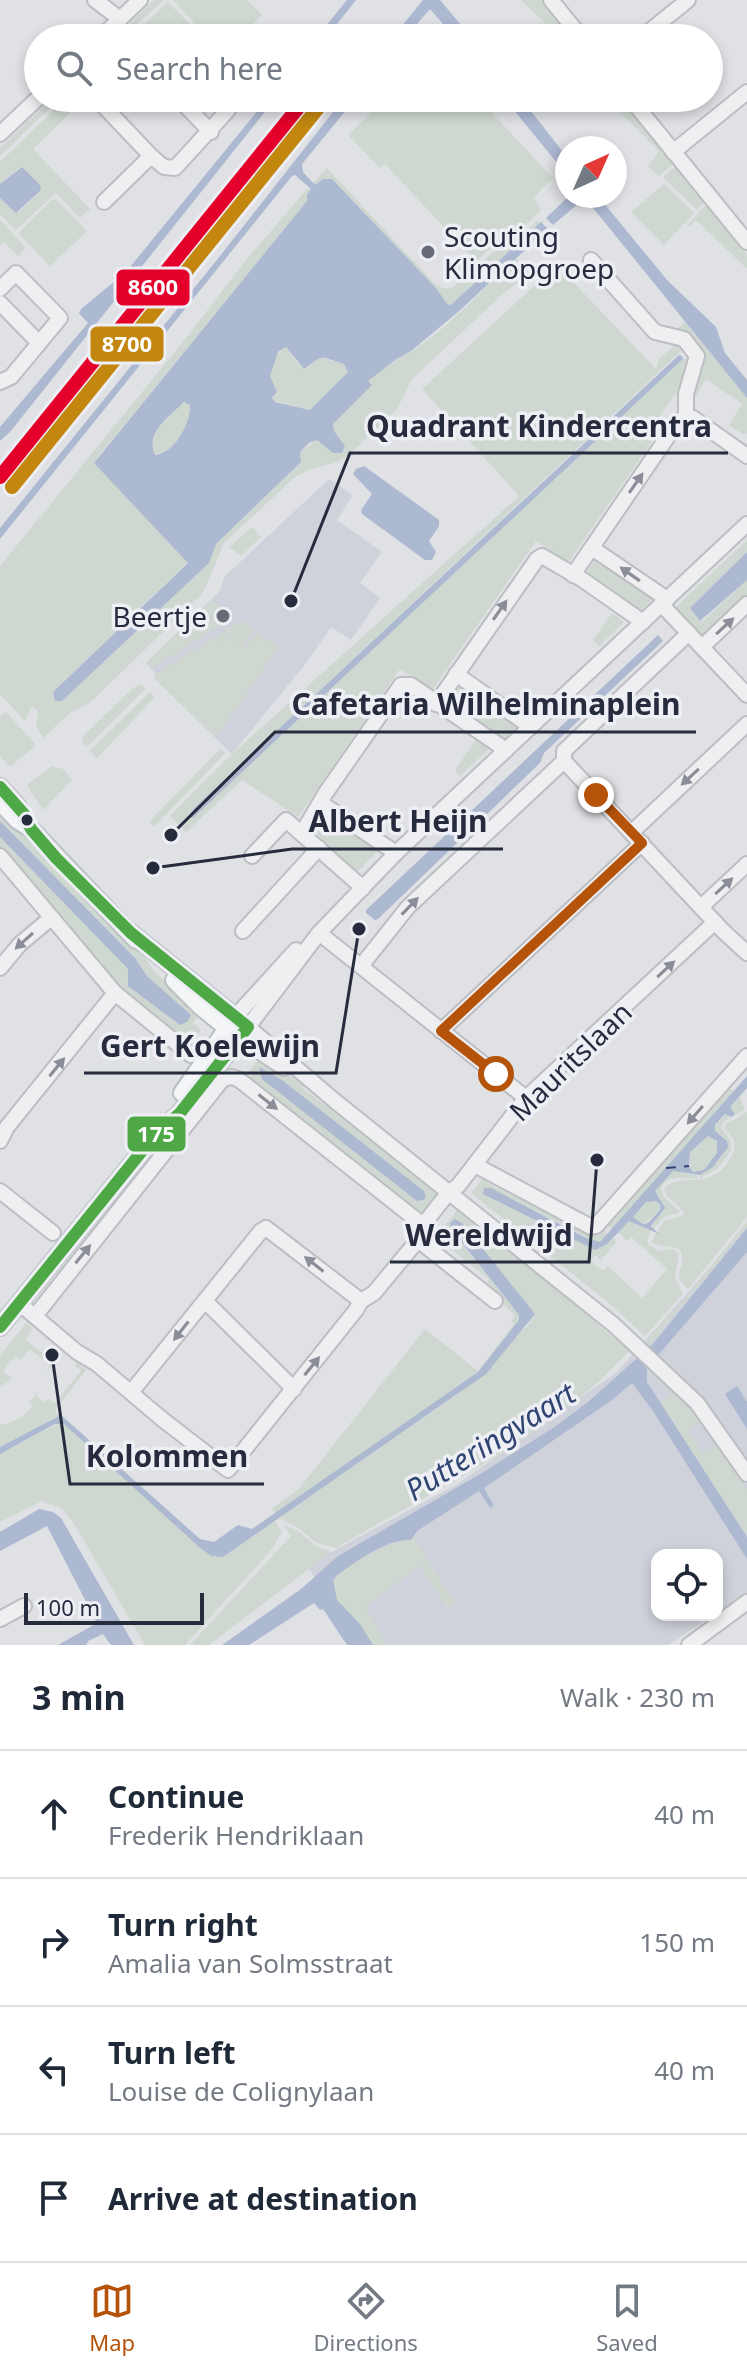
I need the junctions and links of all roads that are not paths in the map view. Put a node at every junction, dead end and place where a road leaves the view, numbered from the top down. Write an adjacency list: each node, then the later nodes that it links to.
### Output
1 (95, 0): 5 (street)
2 (140, 0): 5 (street)
3 (551, 0): 7 (street)
4 (688, 0): 8 (street)
5 (120, 19): 6 (street)
6 (115, 24)
7 (571, 24)
8 (658, 24)
9 (747, 92): 11 (street)
10 (24, 111): 18 (street)
11 (723, 111)
12 (109, 112): 20 (street)
13 (192, 112): 17 (street)
14 (226, 112): 17 (street)
15 (641, 112): 19 (street)
16 (722, 112): 19 (street)
17 (211, 132): 20 (street)
18 (0, 134)
19 (673, 152): 22 (street)
20 (151, 156): 21 (street)
21 (104, 202)
22 (746, 238)
23 (591, 260): 28 (street)
24 (0, 289): 26 (street)
25 (0, 303): 26 (street)
26 (39, 343): 27 (street)
27 (0, 382)
28 (686, 416): 29 (street); 31 (street, one-way to 28)
29 (747, 456)
30 (747, 524): 33 (street)
31 (592, 548): 32 (street); 33 (street, one-way to 31)
32 (573, 575): 35 (street); 38 (street, one-way to 32)
33 (664, 602): 35 (street); 36 (street)
34 (747, 604): 37 (street, one-way to 34)
35 (643, 622): 42 (street)
36 (689, 633): 37 (street); 44 (street)
37 (702, 647): 39 (street)
38 (456, 674): 40 (street); 42 (street)
39 (747, 695)
40 (436, 704): 43 (street); 47 (street)
41 (747, 724): 50 (street, one-way to 50)
42 (531, 727): 43 (street)
43 (506, 750): 52 (street)
44 (564, 761): 50 (street); 63 (street, one-way to 44)
45 (0, 787): 48 (main road)
46 (0, 802): 48 (main road)
47 (321, 803): 49 (street); 52 (street)
48 (31, 829): 66 (main road)
49 (302, 833): 51 (street); 54 (street)
50 (637, 838): 57 (street); 67 (street)
51 (319, 848): 56 (street); 60 (street)
52 (396, 853): 56 (street)
53 (0, 856): 58 (street)
54 (252, 856)
55 (747, 864): 57 (street, one-way to 55)
56 (363, 888): 61 (street)
57 (701, 907): 59 (street)
58 (51, 918): 64 (street, one-way to 64); 65 (street)
59 (715, 922): 62 (street); 70 (street, Mauritslaan, one-way to 59)
60 (243, 931)
61 (319, 933): 63 (street); 66 (street)
62 (747, 953)
63 (361, 966): 67 (street)
64 (0, 968)
65 (115, 993): 68 (street); 71 (street, one-way to 65)
66 (237, 1027): 75 (street); 82 (main road)
67 (441, 1031): 70 (street)
68 (191, 1055)
69 (747, 1056): 73 (street, one-way to 73)
70 (526, 1098): 73 (street, Mauritslaan)
71 (4, 1125): 72 (street)
72 (0, 1141)
73 (475, 1165): 75 (street, Mauritslaan)
74 (0, 1191): 77 (street)
75 (449, 1192): 76 (street, Mauritslaan); 87 (street)
76 (423, 1225): 78 (street, Mauritslaan); 83 (street, one-way to 76)
77 (53, 1233)
78 (418, 1240): 80 (street, Mauritslaan); 81 (street)
79 (205, 1301): 80 (street, one-way to 79); 85 (street); 86 (street, one-way to 86)
80 (361, 1301): 85 (street, Mauritslaan, one-way to 80)
81 (495, 1301)
82 (19, 1303): 83 (street); 84 (main road)
83 (35, 1316): 86 (street)
84 (0, 1327)
85 (294, 1389): 86 (street, Mauritslaan)
86 (132, 1391)
87 (747, 1474)
88 (747, 1602): 91 (street)
89 (24, 1606): 90 (street)
90 (0, 1619)
91 (689, 1645)

